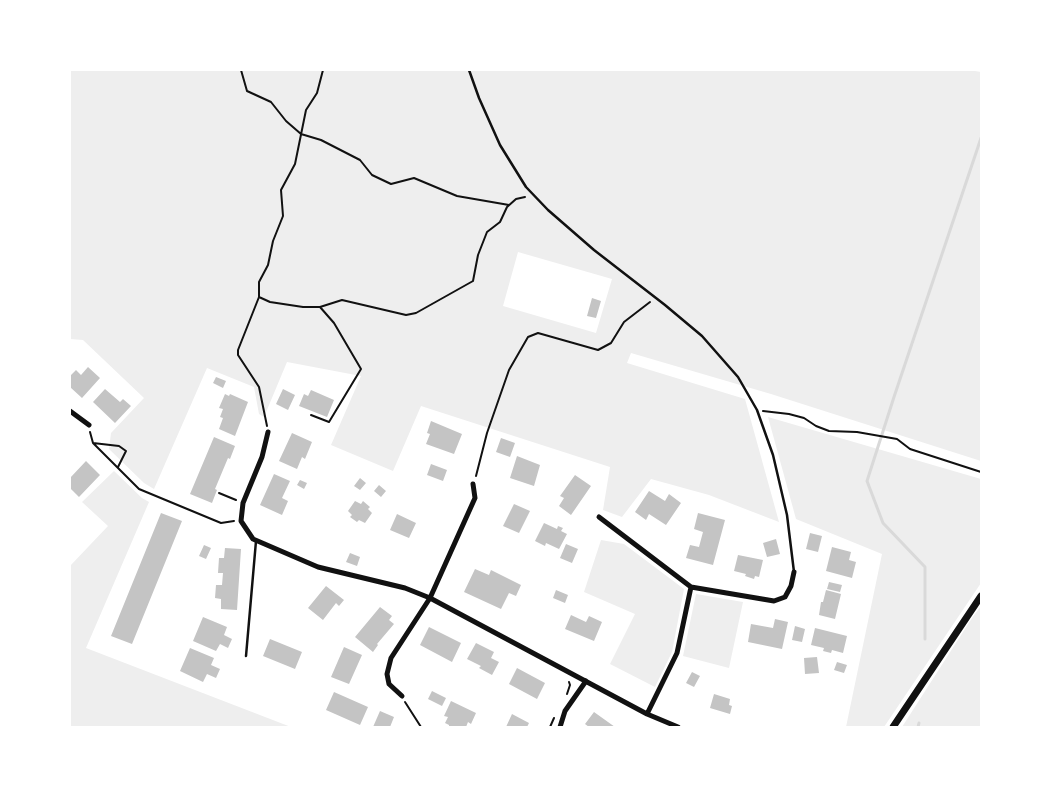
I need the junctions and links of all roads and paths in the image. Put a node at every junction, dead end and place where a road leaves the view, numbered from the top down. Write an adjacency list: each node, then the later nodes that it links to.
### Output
1 (241, 70): 4 (path)
2 (323, 70): 4 (path)
3 (469, 70): 5 (lane)
4 (301, 134): 6 (path); 7 (path)
5 (533, 195): 6 (path); 8 (lane)
6 (509, 205): 9 (path)
7 (259, 297): 9 (path); 14 (path)
8 (656, 297): 10 (lane); 18 (path)
9 (320, 307): 12 (path)
10 (757, 410): 17 (path); 24 (lane)
11 (70, 411): 13 (street)
12 (311, 415)
13 (88, 425): 15 (path)
14 (268, 432): 20 (street)
15 (94, 443): 16 (path); 16 (path)
16 (118, 467): 22 (path)
17 (981, 472)
18 (474, 484): 27 (street)
19 (219, 493): 20 (path)
20 (242, 502): 22 (street)
21 (599, 517): 25 (street)
22 (242, 521): 23 (street)
23 (256, 540): 27 (street); 28 (lane)
24 (794, 572): 25 (street)
25 (691, 587): 33 (street)
26 (981, 596): 39 (street)
27 (430, 598): 30 (street); 31 (street)
28 (246, 656)
29 (566, 676): 32 (path)
30 (586, 681): 33 (street); 37 (street)
31 (402, 696): 35 (path)
32 (566, 696)
33 (648, 714): 38 (street)
34 (556, 715): 36 (path)
35 (421, 727)
36 (550, 727)
37 (560, 727)
38 (678, 727)
39 (893, 727)

